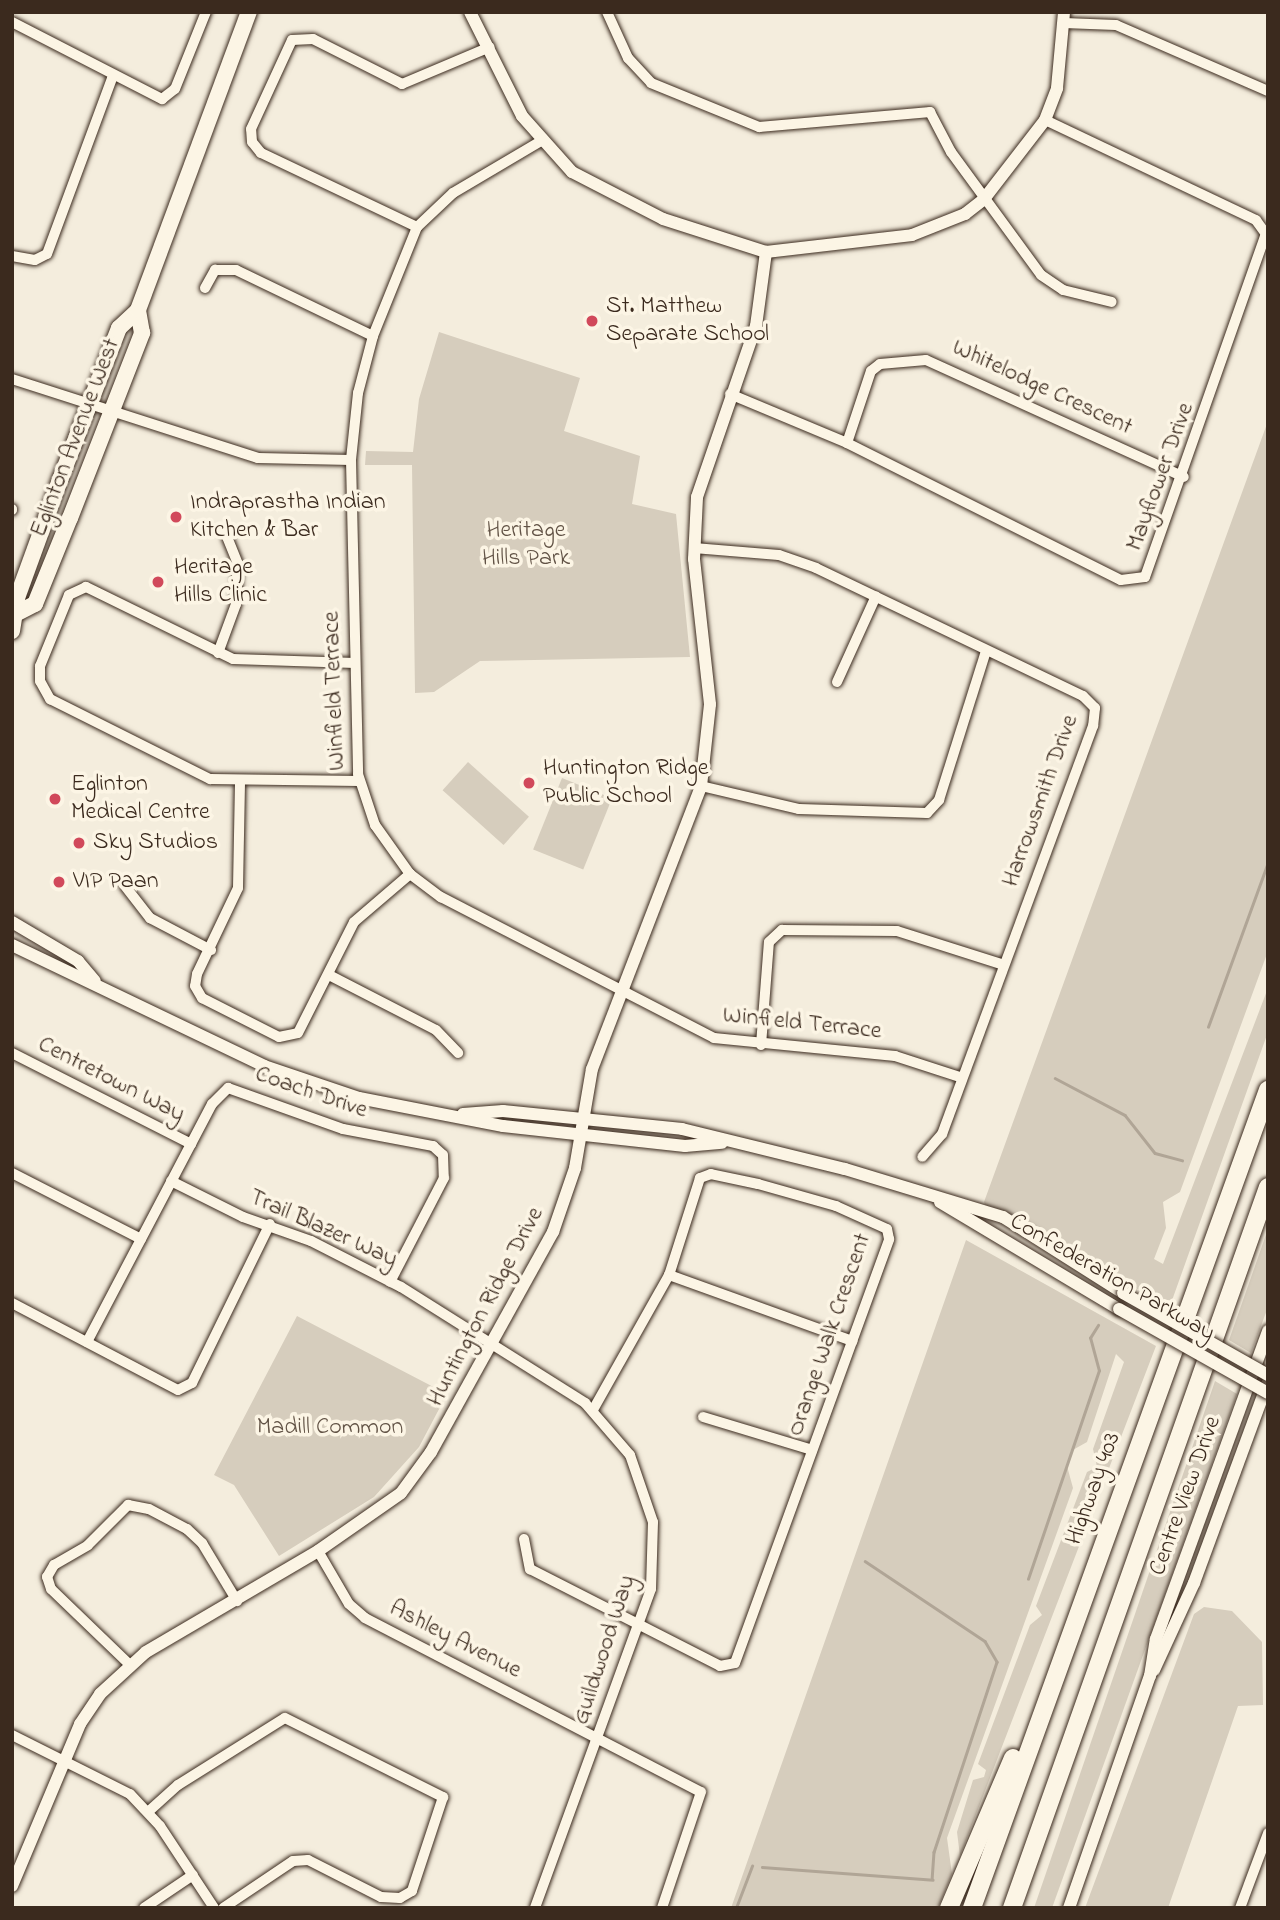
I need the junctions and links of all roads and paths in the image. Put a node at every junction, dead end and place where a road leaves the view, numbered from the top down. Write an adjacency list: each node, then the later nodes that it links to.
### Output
1 (206, 12): 8 (street)
2 (248, 12): 18 (main road, Eglinton Avenue West)
3 (470, 12): 7 (street)
4 (607, 12): 12 (street)
5 (1064, 18): 9 (street); 10 (street)
6 (12, 22): 8 (street)
7 (489, 47): 11 (street); 13 (street)
8 (112, 78): 15 (street)
9 (1268, 91)
10 (1045, 120): 12 (street); 26 (street, Mayflower Drive)
11 (541, 141): 13 (street, Winfield Terrace); 14 (street)
12 (984, 199): 14 (street); 17 (street)
13 (416, 227): 19 (street, Winfield Terrace)
14 (766, 252): 21 (street, Huntington Ridge Drive)
15 (12, 256)
16 (205, 288): 19 (street)
17 (1112, 302)
18 (138, 310): 22 (main road, Eglinton Avenue West); 23 (main road, Eglinton Avenue West)
19 (373, 336): 25 (street, Winfield Terrace)
20 (12, 379): 22 (street)
21 (730, 394): 24 (street, Mayflower Drive); 28 (street, Huntington Ridge Drive)
22 (90, 402): 23 (street); 30 (main road, Eglinton Avenue West)
23 (112, 410): 25 (street); 30 (main road, Eglinton Avenue West)
24 (847, 443): 26 (street, Whitelodge Crescent); 26 (street, Mayflower Drive)
25 (351, 460): 34 (street, Winfield Terrace)
26 (1184, 477)
27 (227, 537): 33 (street)
28 (694, 548): 29 (street, Harrowsmith Drive); 38 (street, Huntington Ridge Drive)
29 (876, 596): 32 (street, Harrowsmith Drive); 35 (street)
30 (19, 612): 31 (main road, Eglinton Avenue West)
31 (12, 631)
32 (986, 651): 38 (street); 44 (street, Harrowsmith Drive)
33 (218, 653): 34 (street); 37 (street)
34 (355, 663): 36 (street, Winfield Terrace)
35 (838, 682)
36 (359, 781): 37 (street); 39 (street, Winfield Terrace)
37 (240, 783): 43 (street)
38 (701, 786): 47 (street, Huntington Ridge Drive)
39 (410, 874): 45 (street); 47 (street, Winfield Terrace)
40 (125, 886): 43 (street)
41 (12, 922): 46 (street, Confederation Parkway)
42 (12, 945): 46 (street, Confederation Parkway)
43 (211, 950): 45 (street)
44 (1004, 965): 48 (street); 51 (street, Harrowsmith Drive)
45 (328, 975): 50 (street)
46 (95, 981): 53 (street, Confederation Parkway)
47 (623, 993): 48 (street, Winfield Terrace); 54 (street, Huntington Ridge Drive)
48 (761, 1045): 51 (street, Winfield Terrace)
49 (12, 1053): 57 (street, Centretown Way)
50 (458, 1053)
51 (960, 1077): 58 (street, Harrowsmith Drive)
52 (1268, 1090): 82 (highway, Highway 403)
53 (446, 1116): 54 (street, Confederation Parkway); 55 (street, Confederation Parkway)
54 (583, 1118): 55 (street, Huntington Ridge Drive); 56 (street, Confederation Parkway)
55 (580, 1134): 56 (street, Confederation Parkway); 71 (street, Huntington Ridge Drive)
56 (722, 1143): 62 (street, Confederation Parkway)
57 (191, 1144): 60 (street, Coach Drive); 66 (street, Coach Drive)
58 (922, 1157)
59 (12, 1173): 64 (street)
60 (171, 1181): 63 (street, Trail Blazer Way); 64 (street, Coach Drive)
61 (1268, 1187): 90 (highway)
62 (936, 1199): 72 (street, Confederation Parkway, bridge); 74 (street, Confederation Parkway, bridge)
63 (270, 1224): 66 (street, Trail Blazer Way); 70 (street)
64 (141, 1239): 70 (street, Coach Drive)
65 (669, 1275): 69 (street); 69 (street, Orange Walk Crescent); 75 (street, Orange Walk Crescent)
66 (390, 1282): 71 (street, Trail Blazer Way)
67 (12, 1303): 70 (street)
68 (1268, 1331): 84 (street, Centre View Drive)
69 (852, 1341): 77 (street, Orange Walk Crescent)
70 (87, 1342)
71 (490, 1343): 75 (street, Guildwood Way); 79 (street, Huntington Ridge Drive)
72 (1268, 1375)
73 (1268, 1382): 84 (street, Centre View Drive)
74 (1268, 1393)
75 (593, 1410): 81 (street, Guildwood Way)
76 (703, 1417): 77 (street)
77 (813, 1450): 81 (street, Orange Walk Crescent)
78 (524, 1539): 81 (street)
79 (318, 1551): 80 (street, Huntington Ridge Drive); 86 (street, Ashley Avenue)
80 (237, 1601): 83 (street, Huntington Ridge Drive); 83 (street)
81 (639, 1624): 86 (street, Guildwood Way)
82 (1065, 1639): 98 (highway); 99 (highway, Highway 403)
83 (129, 1664): 87 (street, Huntington Ridge Drive)
84 (1150, 1676): 102 (street, Centre View Drive)
85 (12, 1735): 87 (street)
86 (598, 1738): 96 (street, Guildwood Way); 97 (street, Ashley Avenue)
87 (65, 1759): 88 (street); 92 (street, Huntington Ridge Drive)
88 (149, 1811): 91 (street); 95 (street)
89 (1268, 1833): 103 (street)
90 (1029, 1860): 100 (highway); 101 (highway)
91 (193, 1875): 93 (street); 94 (street)
92 (12, 1886)
93 (144, 1908)
94 (214, 1908)
95 (223, 1908)
96 (535, 1908)
97 (662, 1908)
98 (949, 1908)
99 (972, 1908)
100 (1012, 1908)
101 (1024, 1908)
102 (1069, 1908)
103 (1240, 1908)

